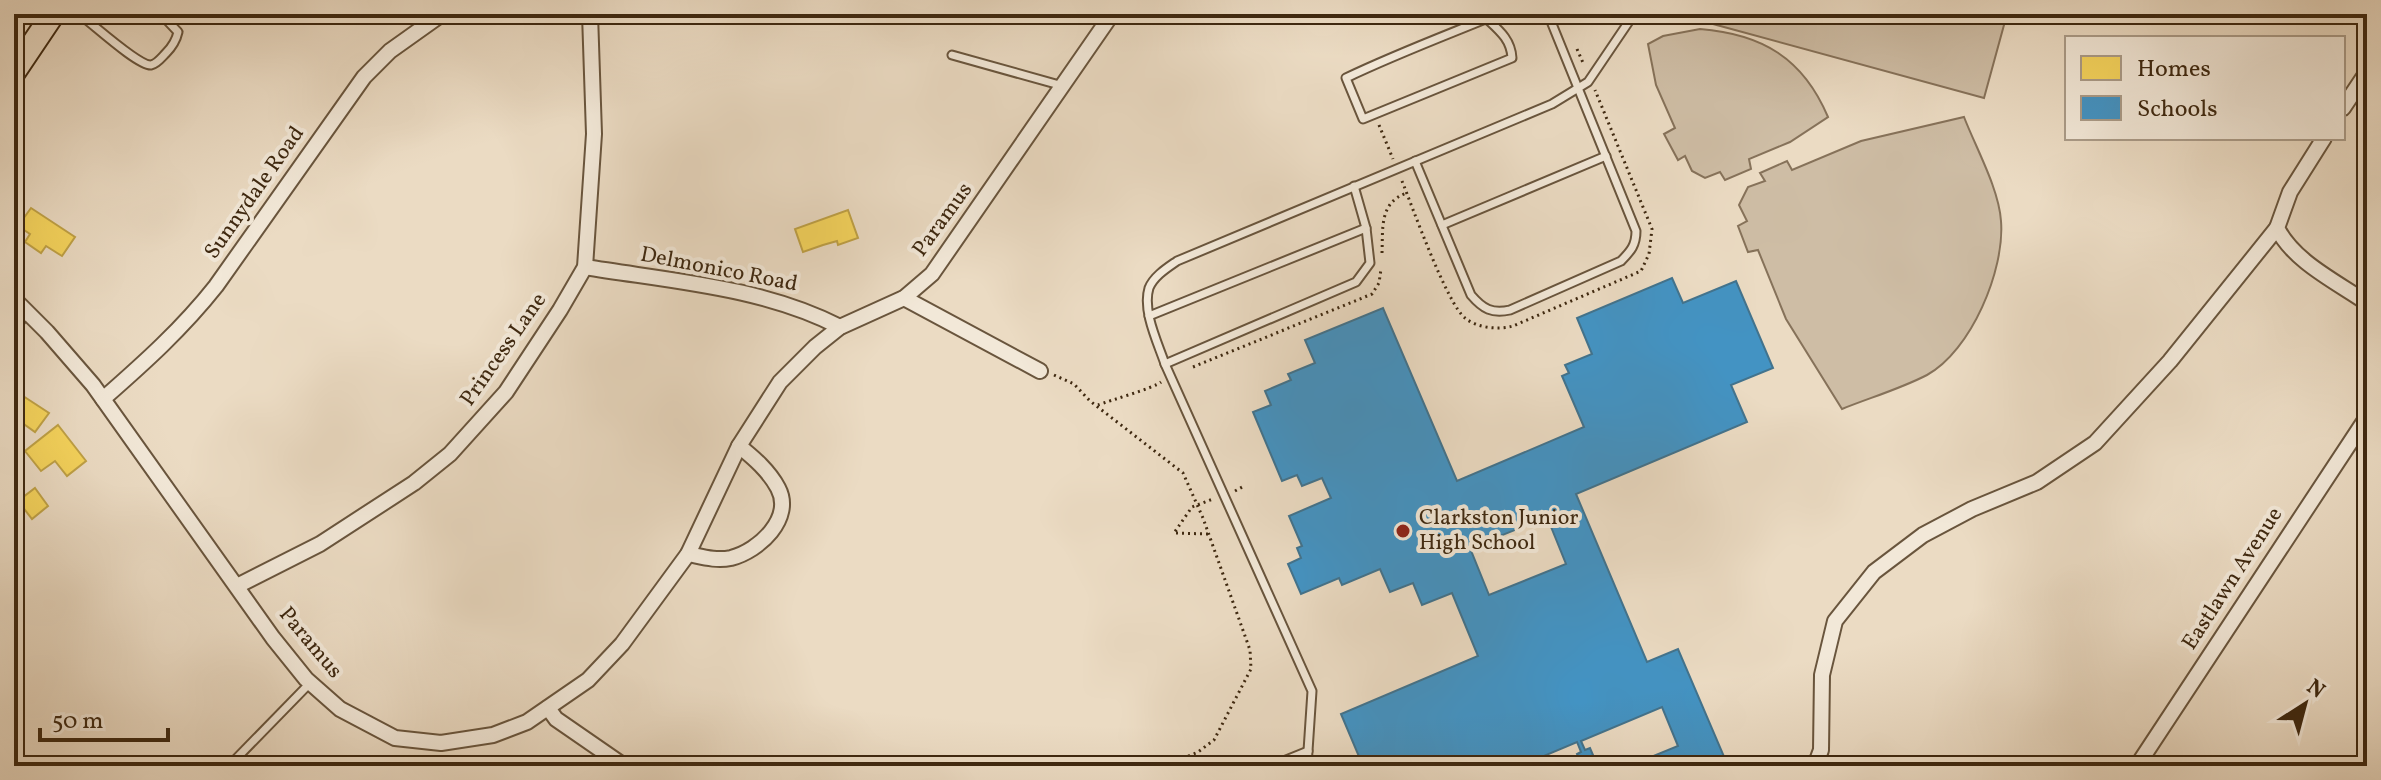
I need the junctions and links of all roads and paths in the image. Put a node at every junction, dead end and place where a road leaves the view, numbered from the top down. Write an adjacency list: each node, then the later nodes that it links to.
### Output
1 (53, 14): 13 (main road)
2 (79, 14): 3 (lane)
3 (161, 14)
4 (442, 14): 38 (street, Sunnydale Road)
5 (590, 14): 28 (street, Princess Lane)
6 (1112, 14): 16 (street, Paramus)
7 (1498, 14): 10 (lane)
8 (1548, 14): 17 (lane)
9 (1634, 14): 15 (lane)
10 (1487, 19): 19 (lane); 19 (lane)
11 (1572, 38): 15 (path)
12 (952, 55): 16 (lane)
13 (14, 72)
14 (2367, 72): 18 (street)
15 (1590, 80): 17 (lane); 23 (path)
16 (1063, 86): 29 (street, Paramus)
17 (1579, 90): 21 (lane); 22 (lane)
18 (2345, 105)
19 (1375, 114): 23 (path)
20 (2323, 140): 27 (street)
21 (1606, 156): 25 (lane); 25 (lane)
22 (1415, 161): 23 (lane); 25 (lane)
23 (1397, 169): 24 (lane)
24 (1354, 186): 26 (lane); 33 (lane)
25 (1442, 225)
26 (1366, 228): 33 (lane); 36 (lane)
27 (2277, 228): 31 (street); 55 (street)
28 (585, 267): 34 (street, Delmonico Road); 46 (street, Princess Lane)
29 (904, 298): 34 (street, Paramus); 37 (street)
30 (14, 299): 32 (street, Paramus)
31 (2367, 303)
32 (27, 312): 35 (lane); 38 (street, Paramus)
33 (1149, 316): 36 (lane)
34 (840, 327): 40 (street, Paramus)
35 (14, 331)
36 (1165, 364): 42 (lane)
37 (1040, 371): 43 (path)
38 (103, 399): 46 (street, Paramus)
39 (2367, 417): 56 (street, Eastlawn Avenue)
40 (739, 446): 45 (street, Paramus); 45 (street)
41 (1244, 486): 42 (path)
42 (1224, 495): 43 (path); 49 (lane)
43 (1197, 504): 44 (path); 44 (path)
44 (1208, 534): 52 (path)
45 (688, 554): 48 (street, Paramus)
46 (237, 586): 47 (street, Paramus)
47 (311, 682): 48 (street, Paramus); 50 (lane)
48 (548, 708): 51 (street)
49 (1308, 751): 53 (lane); 54 (lane)
50 (229, 766)
51 (624, 766)
52 (1165, 766)
53 (1271, 766)
54 (1307, 766)
55 (1815, 766)
56 (2137, 766)

